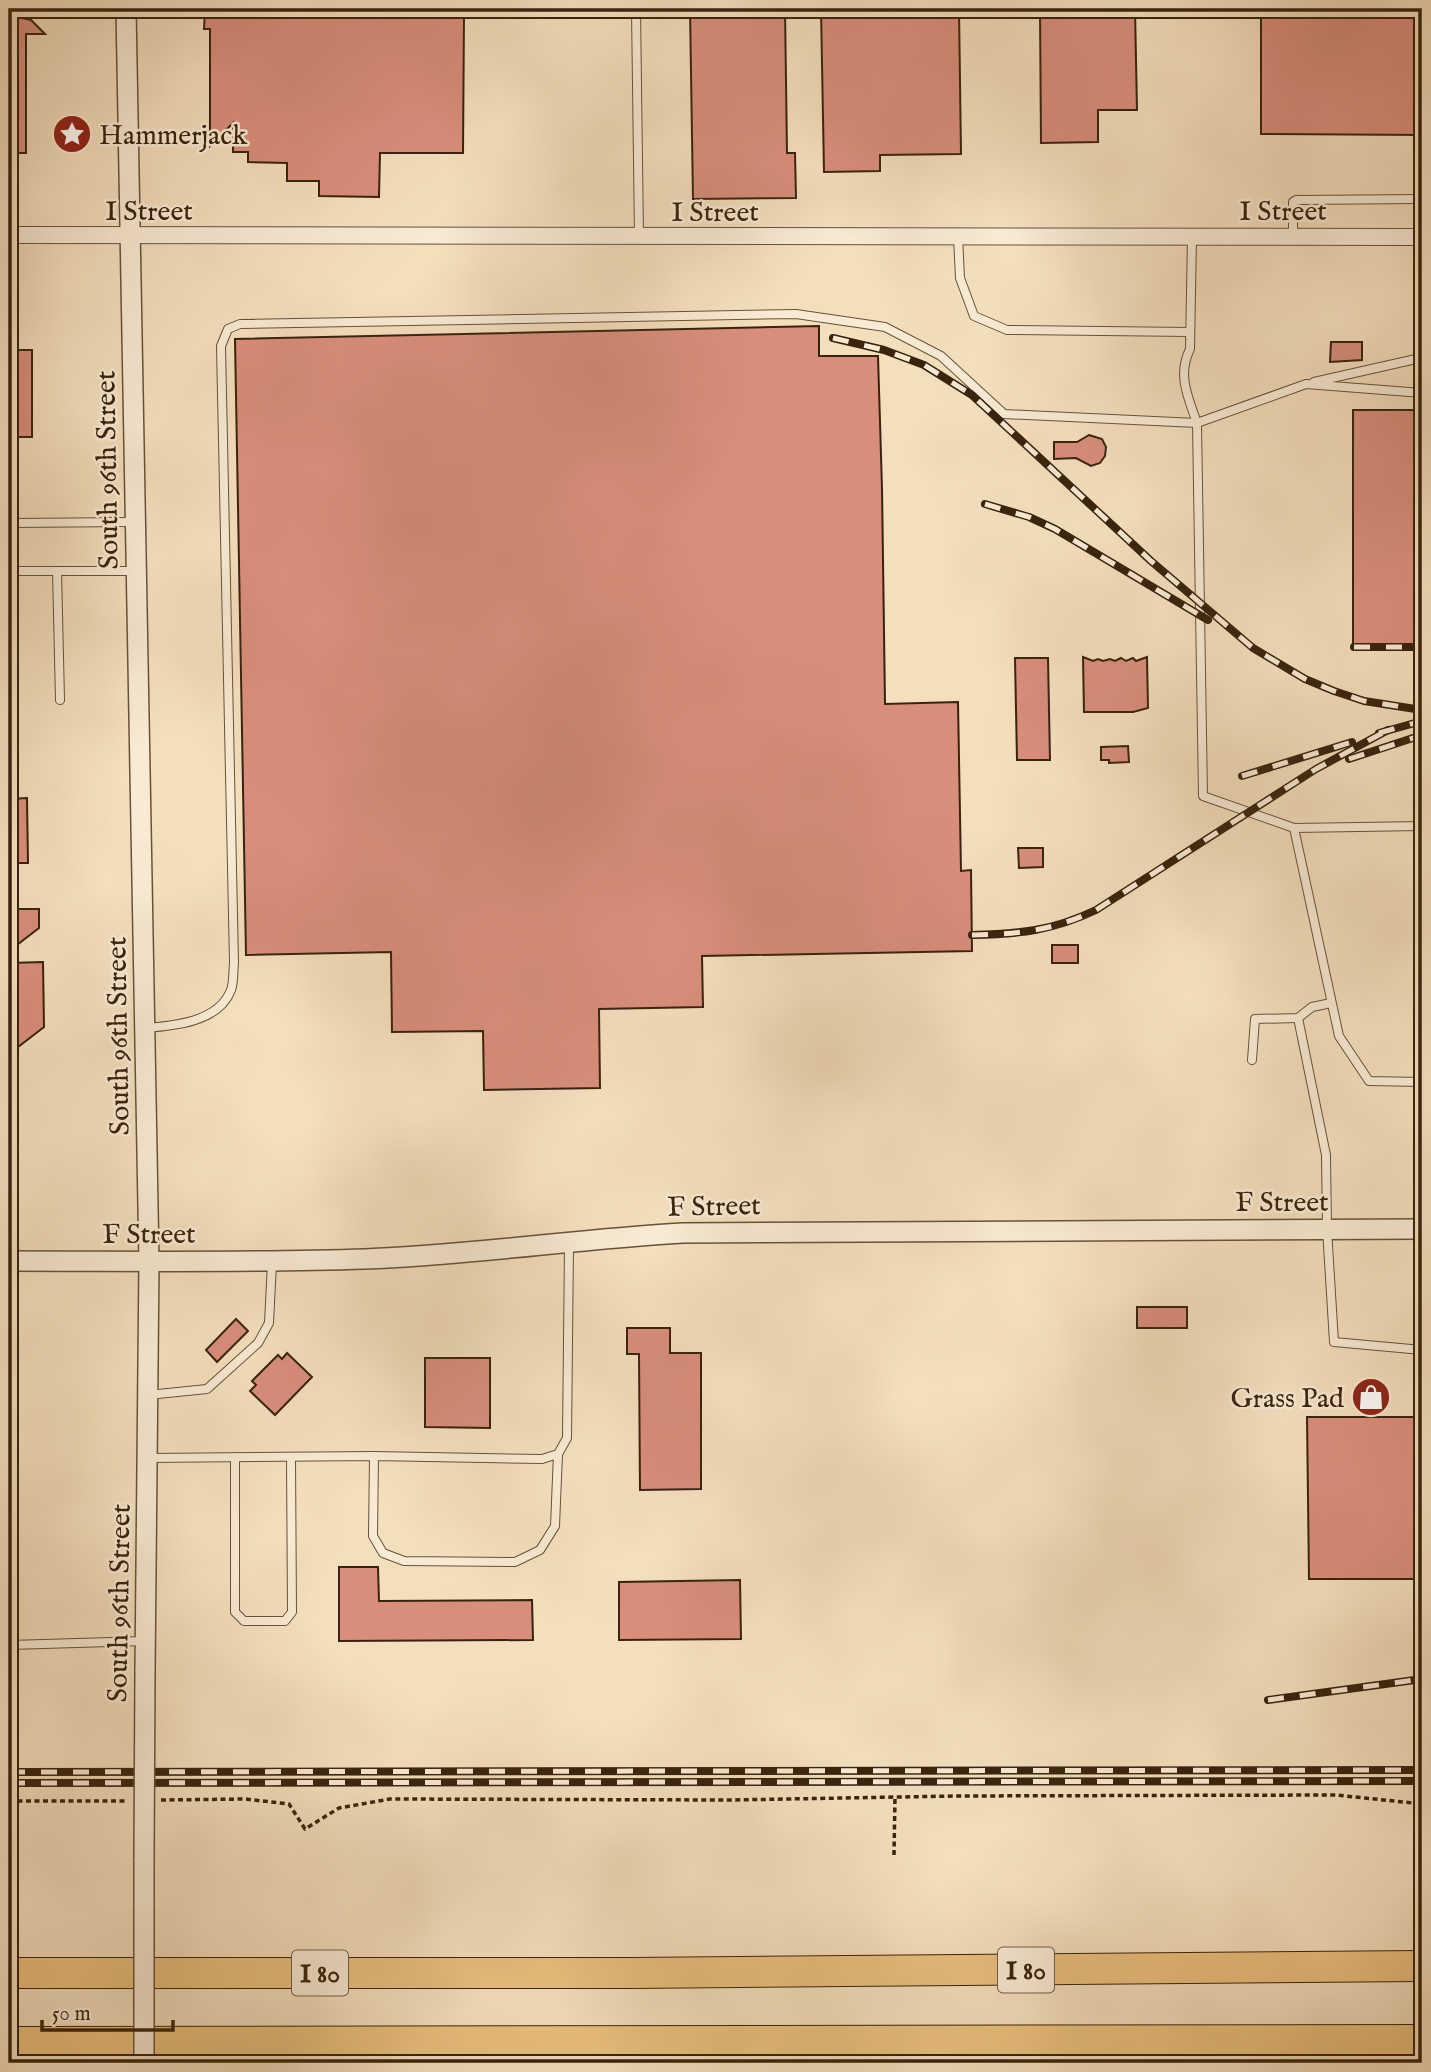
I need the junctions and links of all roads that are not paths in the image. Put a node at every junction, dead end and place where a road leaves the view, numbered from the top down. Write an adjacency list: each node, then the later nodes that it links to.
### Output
1 (126, 9): 5 (street, South 96th Street)
2 (636, 9): 8 (lane)
3 (1422, 199): 7 (lane)
4 (9, 235): 5 (street, I Street)
5 (130, 236): 8 (street, I Street); 16 (street, South 96th Street)
6 (1192, 236): 7 (street, I Street); 9 (street, I Street); 11 (lane)
7 (1293, 236): 10 (street, I Street)
8 (639, 237): 9 (street, I Street)
9 (958, 237): 11 (lane)
10 (1422, 237)
11 (1190, 332): 15 (lane)
12 (1422, 353): 13 (lane)
13 (1306, 383): 14 (lane); 15 (lane)
14 (1422, 393)
15 (1197, 423): 23 (lane); 26 (lane)
16 (135, 522): 17 (lane); 20 (street, South 96th Street)
17 (9, 523)
18 (9, 571): 19 (lane)
19 (57, 571): 20 (lane); 21 (lane)
20 (136, 571): 26 (street, South 96th Street)
21 (60, 700)
22 (1422, 826): 23 (lane)
23 (1294, 828): 24 (lane)
24 (1331, 1003): 25 (lane); 28 (lane)
25 (1298, 1018): 27 (lane); 29 (lane)
26 (145, 1028): 34 (street, South 96th Street)
27 (1252, 1059)
28 (1422, 1082)
29 (1327, 1229): 30 (street, F Street); 31 (street, F Street); 35 (lane)
30 (1422, 1229)
31 (569, 1241): 32 (street, F Street); 37 (lane)
32 (272, 1260): 34 (street, F Street); 36 (lane)
33 (9, 1261): 34 (street, F Street)
34 (149, 1261): 36 (street, South 96th Street)
35 (1422, 1350)
36 (148, 1395): 41 (street, South 96th Street)
37 (558, 1454): 38 (lane); 38 (lane)
38 (374, 1456): 40 (lane)
39 (235, 1457): 40 (lane); 40 (lane); 41 (lane)
40 (291, 1457)
41 (148, 1458): 42 (street, South 96th Street)
42 (145, 1641): 43 (lane); 48 (street, South 96th Street, bridge)
43 (9, 1645)
44 (1422, 1966): 45 (highway, I 80)
45 (9, 1973)
46 (1422, 2040): 47 (highway)
47 (9, 2042)
48 (144, 2063)

